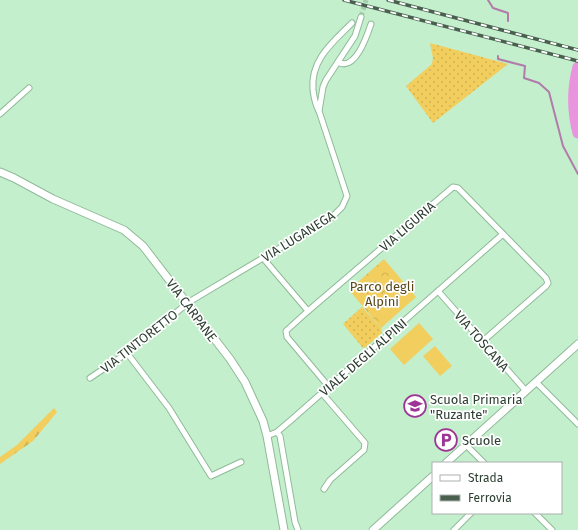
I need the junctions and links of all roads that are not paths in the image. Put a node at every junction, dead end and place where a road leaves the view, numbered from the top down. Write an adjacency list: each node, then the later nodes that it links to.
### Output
1 (361, 17): 4 (street, VIA LUGANEGA)
2 (352, 23): 5 (street, VIA LUGANEGA)
3 (371, 24): 4 (street)
4 (338, 62): 6 (street, VIA LUGANEGA)
5 (313, 83): 6 (street); 8 (street, VIA LUGANEGA)
6 (322, 87): 9 (street, VIA LUGANEGA)
7 (29, 88): 11 (street)
8 (313, 92): 9 (street); 10 (street, VIA LUGANEGA)
9 (321, 94): 10 (street, VIA LUGANEGA)
10 (319, 111): 14 (street, VIA LUGANEGA)
11 (0, 114)
12 (0, 172): 16 (street, VIA CARPANE)
13 (503, 234): 15 (street, VIALE DEGLI ALPINI); 17 (street, VIA LIGURIA); 18 (street)
14 (263, 258): 16 (street, VIA LUGANEGA); 17 (street)
15 (438, 291): 18 (street, VIA TOSCANA); 23 (street, VIALE DEGLI ALPINI)
16 (187, 304): 20 (street, VIA TINTORETTO); 28 (street, VIA CARPANE)
17 (308, 312): 23 (street)
18 (483, 341): 24 (street, VIA TOSCANA)
19 (578, 344): 22 (street)
20 (127, 353): 21 (street, VIA TINTORETTO); 30 (street)
21 (90, 378)
22 (536, 382): 24 (street); 26 (street)
23 (329, 387): 25 (street, VIALE DEGLI ALPINI)
24 (526, 391): 29 (street)
25 (322, 393): 27 (street, VIALE DEGLI ALPINI); 34 (street)
26 (578, 424)
27 (277, 432): 28 (street, VIALE DEGLI ALPINI); 37 (street)
28 (267, 436): 38 (street, VIA CARPANE)
29 (466, 445): 31 (street); 32 (street)
30 (241, 462)
31 (447, 462)
32 (483, 462)
33 (432, 477): 39 (street)
34 (324, 489)
35 (470, 514): 40 (street)
36 (536, 514): 41 (street)
37 (296, 529)
38 (284, 530)
39 (373, 530)
40 (454, 530)
41 (552, 530)

